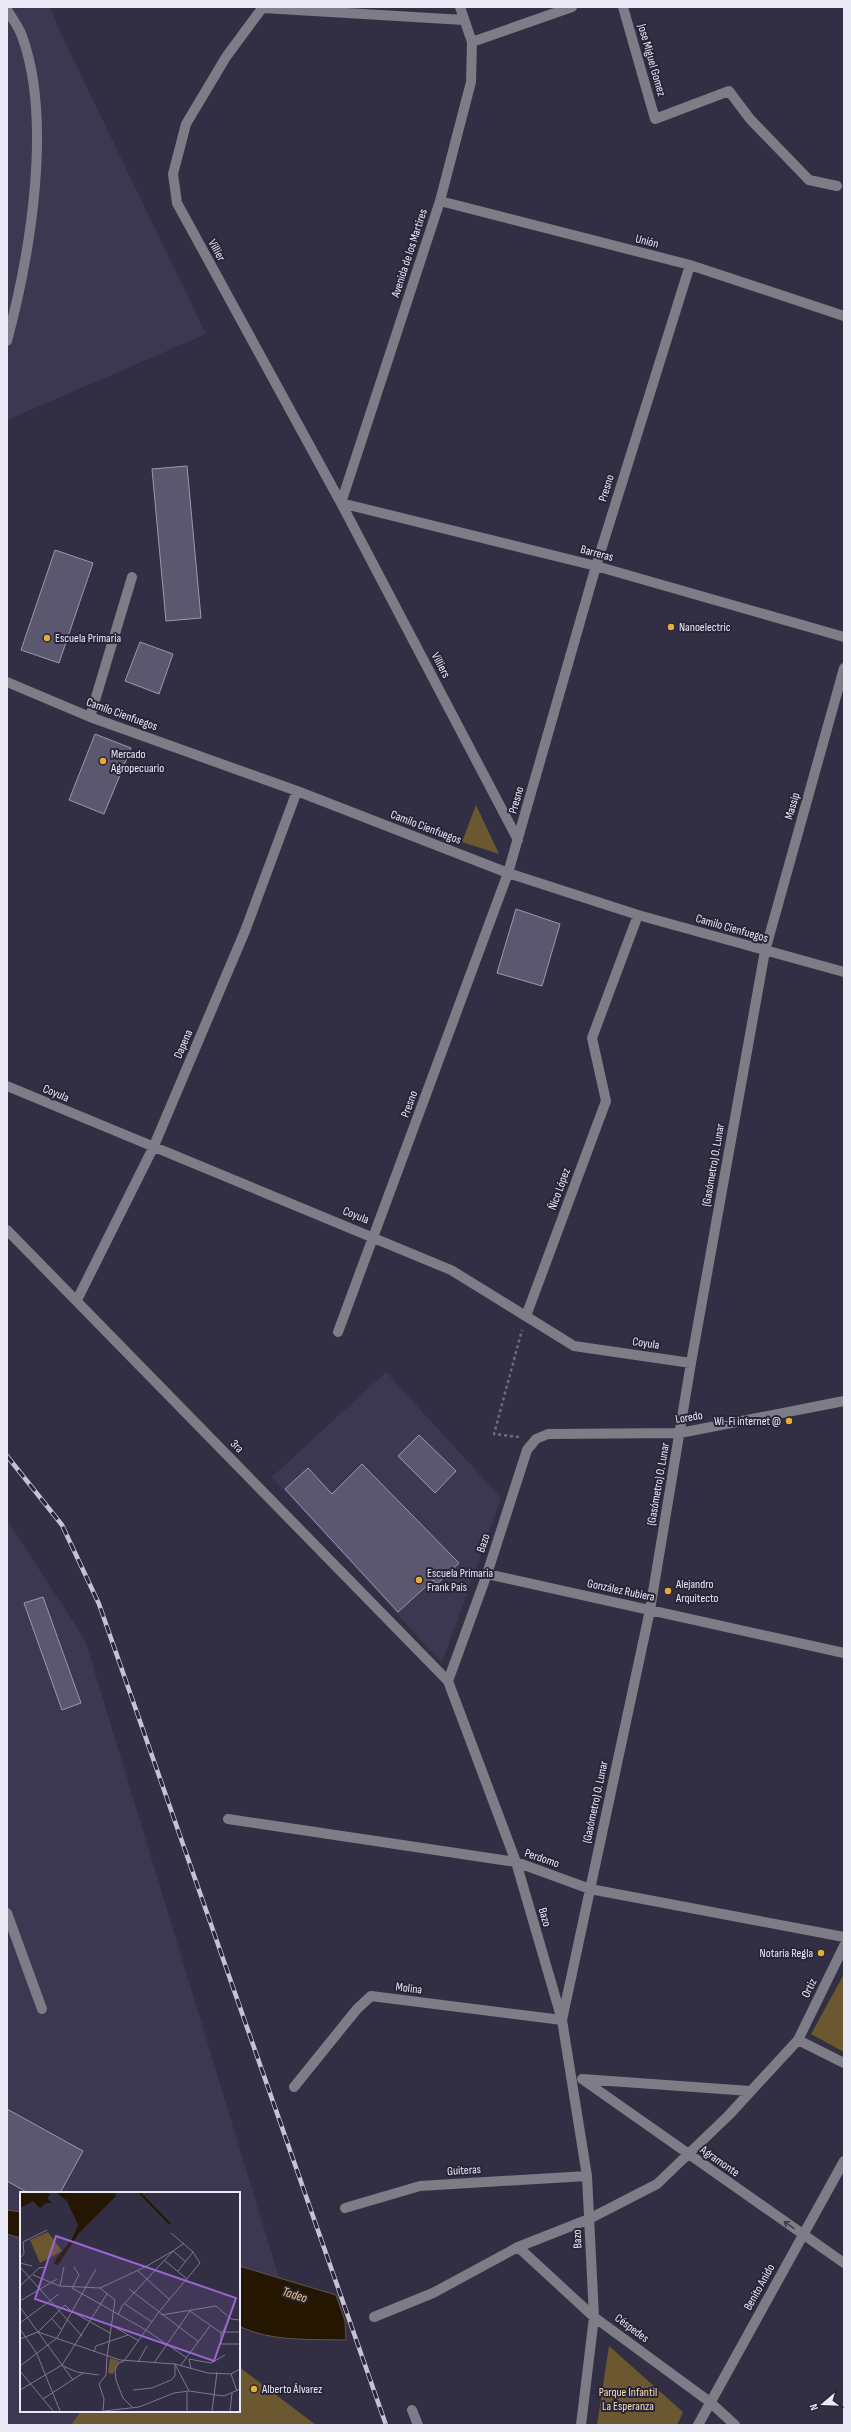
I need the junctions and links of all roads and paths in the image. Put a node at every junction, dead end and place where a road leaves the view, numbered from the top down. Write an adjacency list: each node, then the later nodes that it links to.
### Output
1 (263, 7): 6 (street); 13 (street, Villier)
2 (460, 7): 6 (street, Avenida de los Martires)
3 (572, 7): 7 (street)
4 (623, 7): 8 (street, Jose Miguel Gomez)
5 (7, 10): 12 (street)
6 (464, 20): 7 (street, Avenida de los Martires)
7 (472, 42): 9 (street, Avenida de los Martires)
8 (837, 186)
9 (440, 201): 10 (street, Unión); 13 (street, Avenida de los Martires)
10 (690, 265): 11 (street, Unión); 14 (street, Presno)
11 (844, 316)
12 (7, 341)
13 (341, 502): 14 (street, Barreras); 21 (street, Villiers)
14 (596, 566): 16 (street, Barreras); 21 (street, Presno)
15 (132, 577): 19 (street)
16 (844, 637)
17 (844, 668): 24 (street, Massip)
18 (7, 682): 19 (street, Camilo Cienfuegos)
19 (90, 717): 20 (street, Camilo Cienfuegos)
20 (297, 791): 22 (street, Camilo Cienfuegos); 27 (street, Dapena)
21 (518, 840): 22 (street, Presno)
22 (508, 873): 23 (street, Camilo Cienfuegos); 29 (street, Presno)
23 (638, 915): 24 (street, Camilo Cienfuegos); 31 (street, Ñico López)
24 (765, 951): 25 (street, Camilo Cienfuegos); 33 (street, (Gasómetro) O. Lunar)
25 (844, 972)
26 (7, 1086): 27 (street, Coyula)
27 (153, 1148): 29 (street, Coyula); 30 (street, Dapena)
28 (7, 1230): 30 (street, 3ra)
29 (374, 1237): 31 (street, Coyula); 32 (street, Presno)
30 (77, 1300): 40 (street, 3ra)
31 (526, 1316): 33 (street, Coyula); 36 (path)
32 (338, 1332)
33 (691, 1363): 35 (street, (Gasómetro) O. Lunar)
34 (844, 1401): 35 (street, Loredo)
35 (680, 1433): 36 (street, Loredo); 38 (street, (Gasómetro) O. Lunar)
36 (536, 1439): 37 (street, Bazo)
37 (487, 1574): 38 (street, González Rubiera); 40 (street, Bazo)
38 (650, 1610): 39 (street, González Rubiera); 43 (street, (Gasómetro) O. Lunar)
39 (844, 1653)
40 (448, 1681): 42 (street, Bazo)
41 (228, 1819): 42 (street, Perdomo)
42 (516, 1862): 43 (street, Perdomo); 48 (street, Bazo)
43 (590, 1889): 45 (street, Perdomo); 48 (street, (Gasómetro) O. Lunar)
44 (7, 1913): 47 (street)
45 (844, 1937)
46 (844, 1946): 49 (street, Ortiz)
47 (42, 2009)
48 (562, 2020): 51 (street, Bazo); 53 (street, Molina)
49 (798, 2040): 50 (street); 54 (street, Ortiz)
50 (844, 2064)
51 (570, 2078): 52 (street); 57 (street, Bazo)
52 (582, 2079): 54 (street); 55 (street, Agramonte)
53 (294, 2087)
54 (750, 2091): 55 (street, Ortiz)
55 (688, 2155): 59 (street, Ortiz); 60 (street, Agramonte, one-way to 55)
56 (844, 2161): 60 (street, Benito Anido)
57 (587, 2176): 58 (street, Guiteras); 59 (street, Bazo)
58 (346, 2208)
59 (589, 2219): 61 (street, Ortiz); 63 (street, Bazo)
60 (803, 2234): 62 (street, Agramonte); 65 (street, Benito Anido)
61 (518, 2247): 63 (street, Céspedes); 64 (street, Ortiz)
62 (844, 2263)
63 (594, 2316): 65 (street, Céspedes); 68 (street, Bazo)
64 (374, 2317)
65 (710, 2402): 69 (street, Benito Anido); 70 (street, Céspedes)
66 (412, 2410): 67 (street)
67 (418, 2425)
68 (581, 2425)
69 (698, 2425)
70 (735, 2425)

